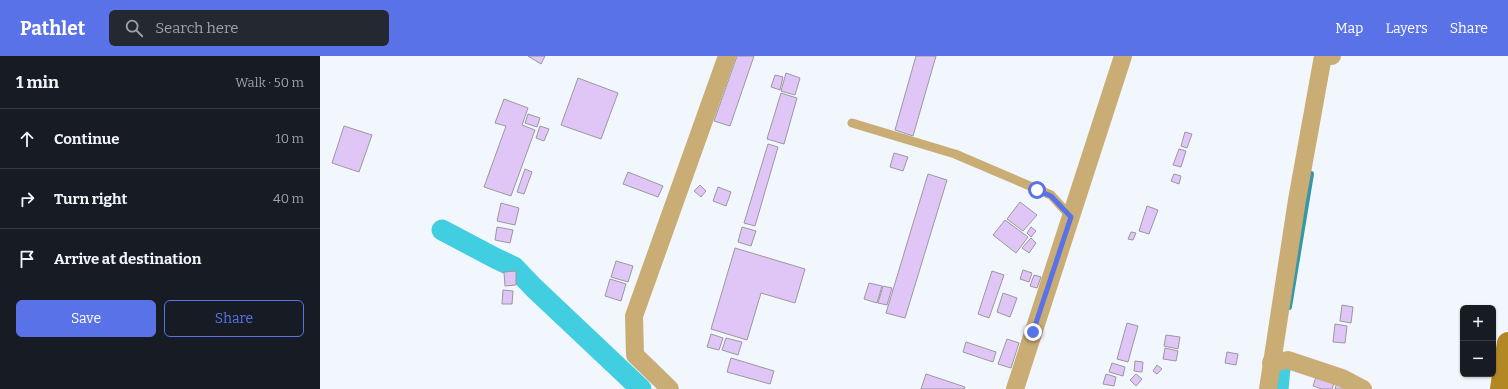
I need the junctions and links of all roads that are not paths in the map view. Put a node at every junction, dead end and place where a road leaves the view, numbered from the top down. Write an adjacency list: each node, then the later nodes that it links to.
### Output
1 (727, 56): 9 (street)
2 (1122, 56): 6 (street)
3 (1323, 56): 4 (street); 8 (street)
4 (1332, 56)
5 (852, 123): 6 (lane)
6 (1071, 217): 10 (street)
7 (1508, 343): 13 (street)
8 (1271, 363): 11 (street); 12 (street)
9 (670, 389)
10 (1015, 389)
11 (1268, 389)
12 (1364, 389)
13 (1501, 389)

